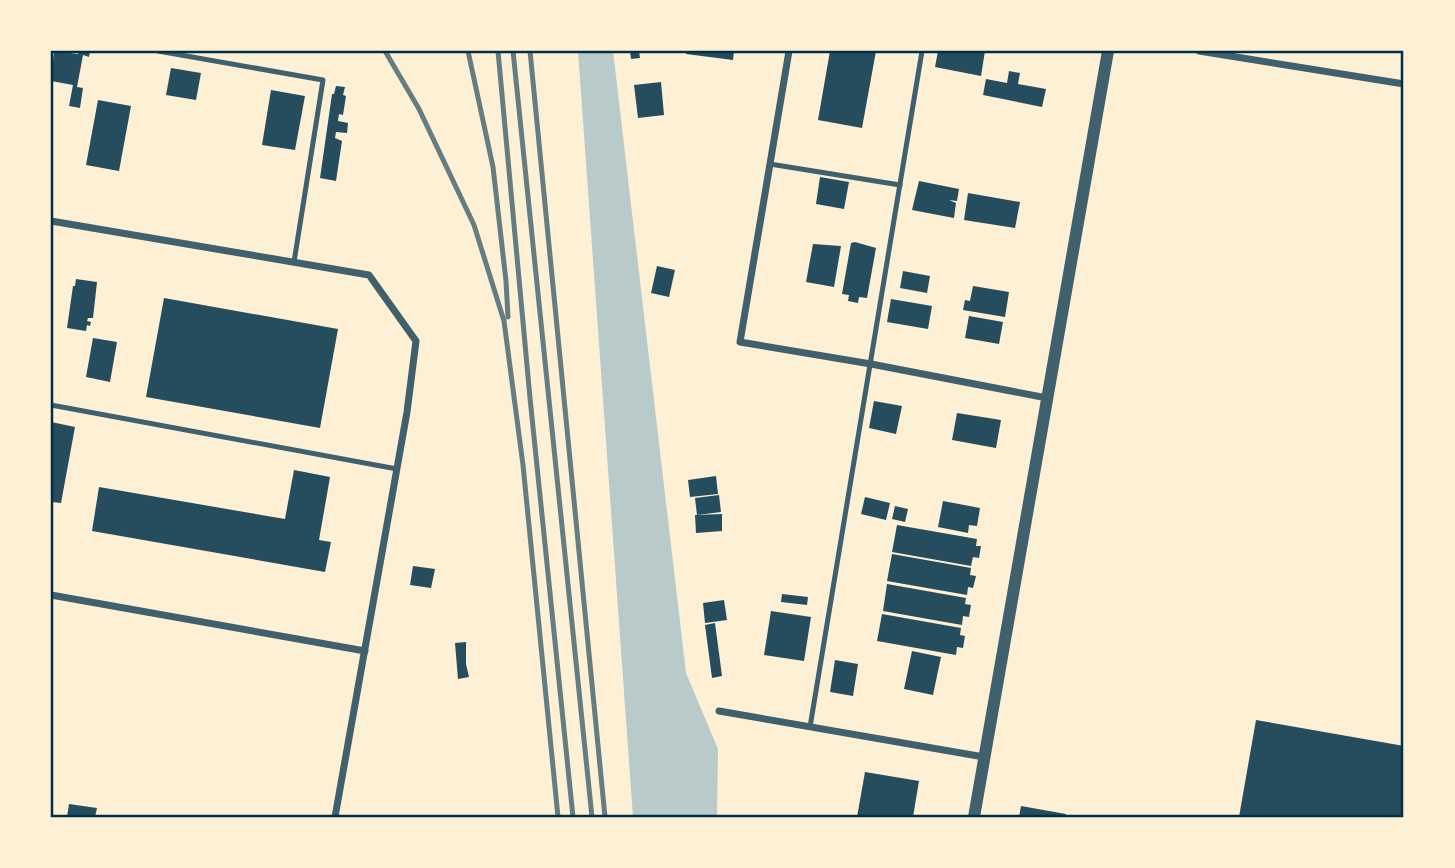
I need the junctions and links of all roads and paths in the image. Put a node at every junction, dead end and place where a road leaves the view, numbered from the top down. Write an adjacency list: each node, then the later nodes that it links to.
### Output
1 (159, 51): 10 (lane)
2 (789, 51): 7 (street)
3 (922, 51): 8 (lane)
4 (1108, 51): 12 (street)
5 (1199, 51): 6 (street)
6 (1404, 84)
7 (770, 164): 8 (lane); 11 (street)
8 (900, 185): 11 (lane)
9 (51, 220): 10 (street)
10 (294, 262): 14 (street)
11 (871, 364): 12 (street); 18 (lane)
12 (1047, 398): 19 (street)
13 (51, 405): 14 (lane)
14 (397, 469): 16 (street)
15 (51, 596): 16 (street)
16 (365, 651): 20 (street)
17 (719, 711): 18 (street)
18 (810, 727): 19 (street)
19 (984, 757): 21 (street)
20 (335, 817)
21 (974, 817)

